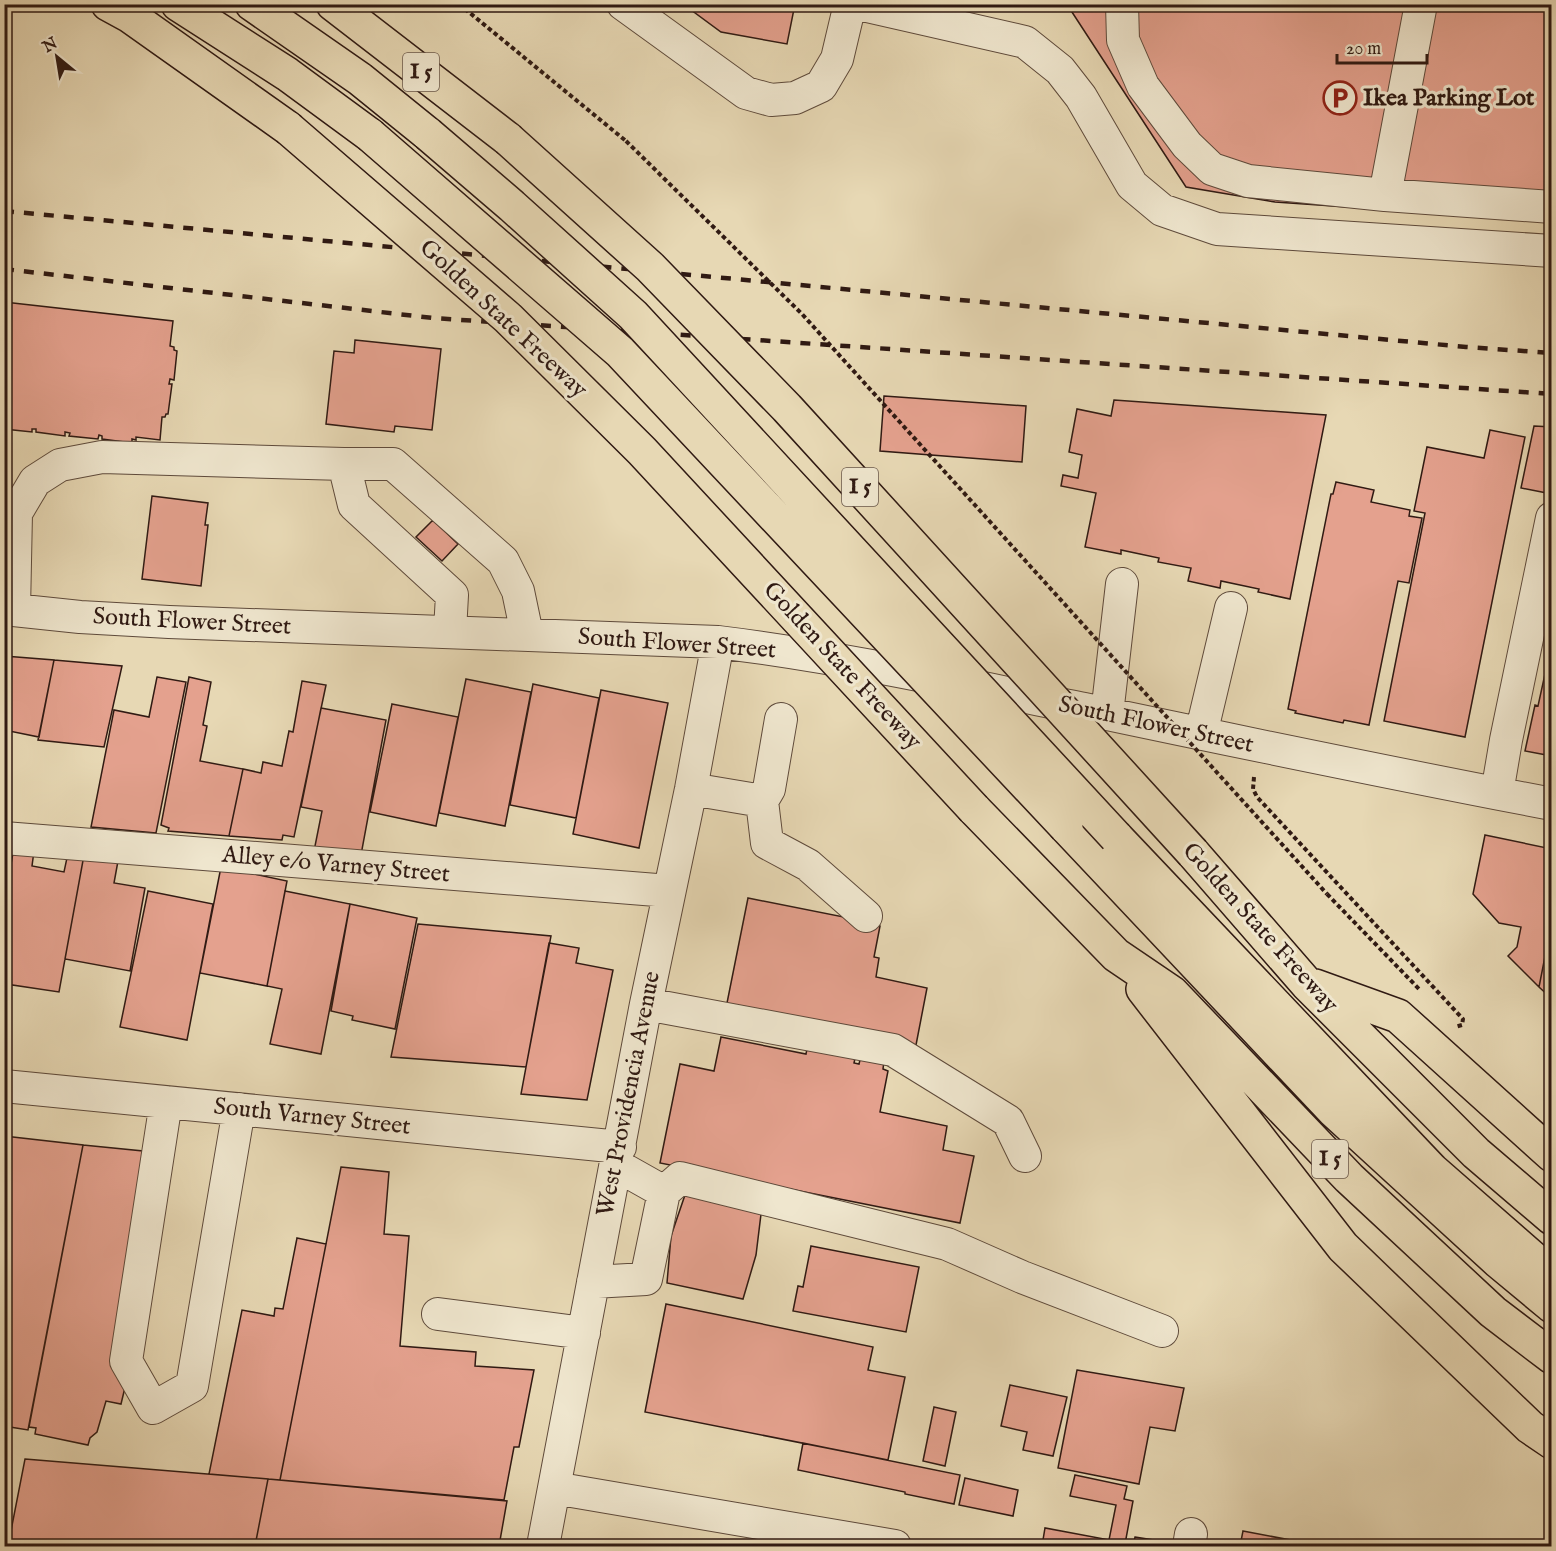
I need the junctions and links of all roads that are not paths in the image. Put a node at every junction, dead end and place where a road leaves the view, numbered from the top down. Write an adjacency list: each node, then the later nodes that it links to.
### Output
1 (108, 4): 31 (highway, Golden State Freeway / I 5, bridge)
2 (178, 4): 44 (highway, bridge)
3 (252, 4): 42 (highway, bridge)
4 (333, 4): 32 (highway, Golden State Freeway / I 5, bridge)
5 (623, 4): 6 (street)
6 (850, 4)
7 (858, 4): 11 (street)
8 (1122, 4): 11 (street)
9 (1421, 4): 11 (street)
10 (1551, 207): 11 (street)
11 (1400, 216): 12 (street)
12 (1551, 251)
13 (344, 464): 17 (street); 18 (street); 19 (street)
14 (1551, 518): 25 (street)
15 (1122, 584): 21 (street)
16 (1231, 608): 23 (street)
17 (9, 610): 18 (street, South Flower Street)
18 (450, 632): 19 (street, South Flower Street)
19 (527, 634): 20 (street, South Flower Street)
20 (718, 642): 21 (street, South Flower Street); 24 (street, West Providencia Avenue)
21 (1107, 714): 23 (street, South Flower Street)
22 (781, 719): 26 (street)
23 (1201, 734): 25 (street, South Flower Street)
24 (691, 789): 26 (street); 29 (street, West Providencia Avenue)
25 (1497, 793): 27 (street, South Flower Street)
26 (762, 801): 30 (street)
27 (1551, 804)
28 (4, 838): 29 (street, Alley e/o Varney Street)
29 (669, 891): 33 (street, West Providencia Avenue)
30 (866, 916)
31 (1116, 955): 48 (highway, Golden State Freeway / I 5); 49 (highway)
32 (1307, 984): 37 (highway); 41 (highway, Golden State Freeway / I 5)
33 (646, 1004): 38 (street, West Providencia Avenue); 39 (street)
34 (4, 1086): 35 (street, South Varney Street)
35 (166, 1102): 36 (street, South Varney Street); 36 (street)
36 (239, 1109): 38 (street, South Varney Street)
37 (1551, 1155)
38 (618, 1156): 40 (street); 43 (street, West Providencia Avenue)
39 (1025, 1156)
40 (664, 1192): 43 (street); 46 (street)
41 (1551, 1218)
42 (1551, 1275)
43 (593, 1282): 47 (street, West Providencia Avenue)
44 (1551, 1306)
45 (438, 1314): 47 (street)
46 (1162, 1331)
47 (584, 1334): 50 (street, West Providencia Avenue)
48 (1551, 1357)
49 (1551, 1442)
50 (554, 1488): 51 (street, West Providencia Avenue); 52 (street)
51 (543, 1546)
52 (895, 1546)

